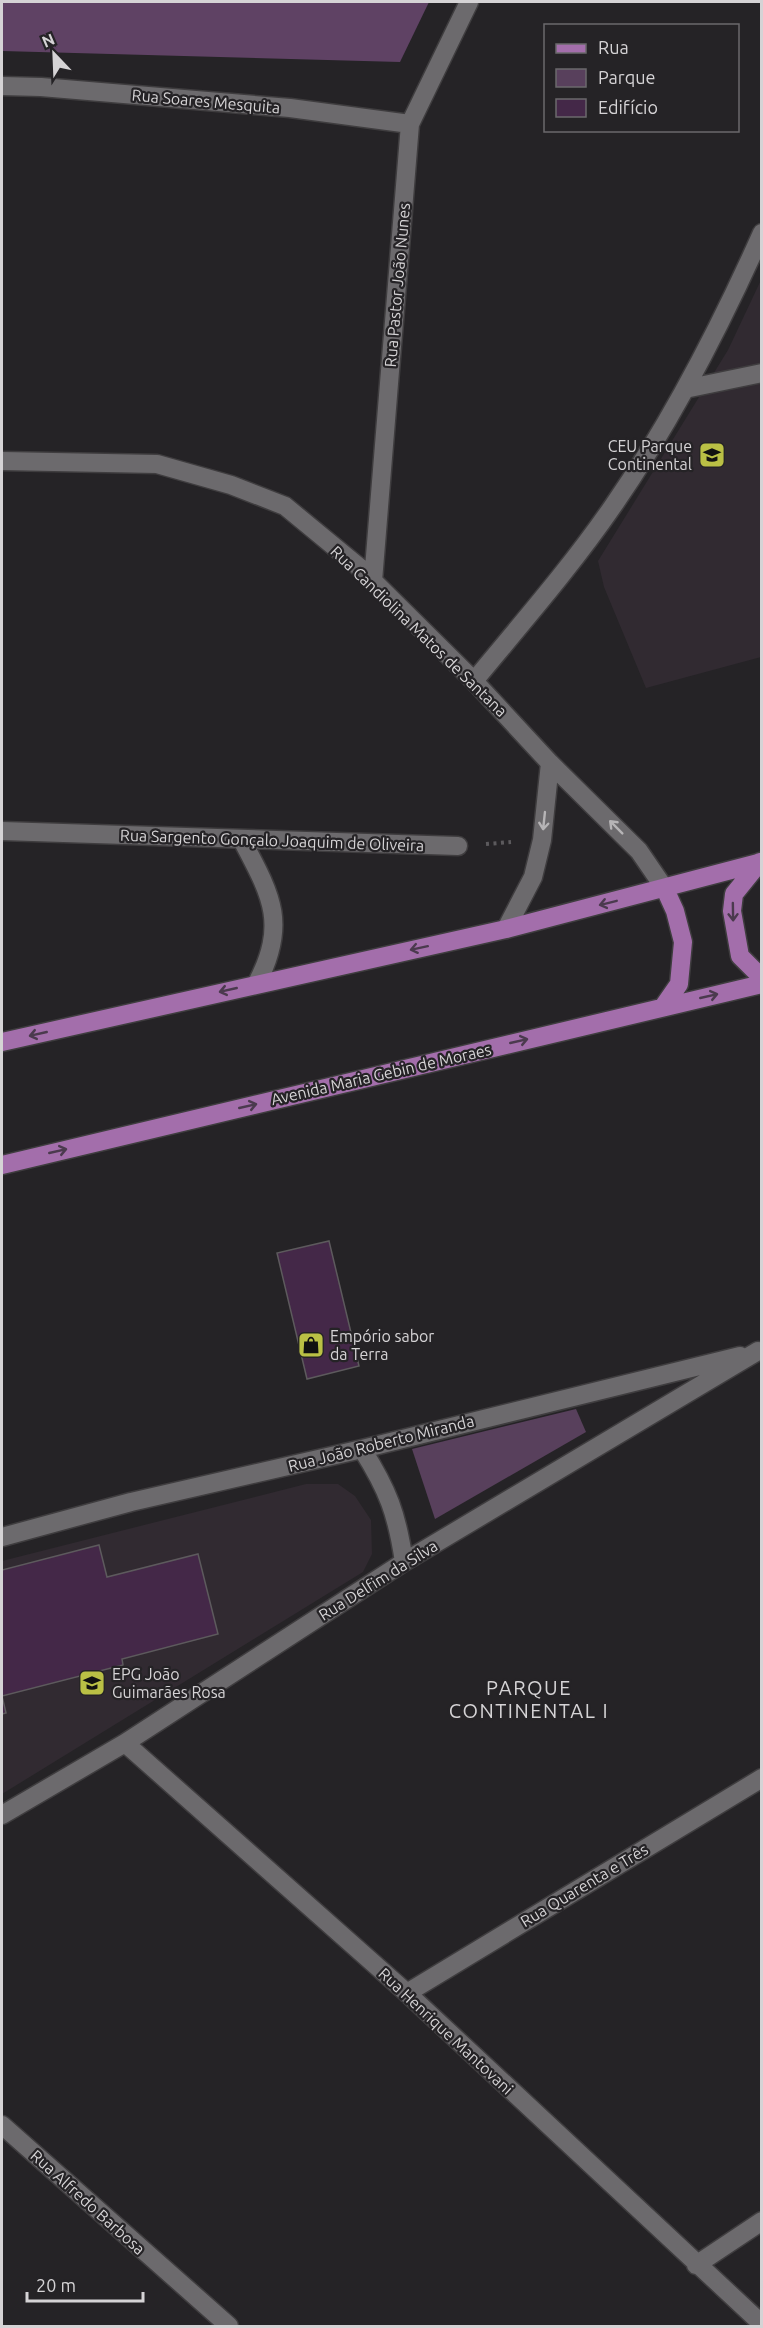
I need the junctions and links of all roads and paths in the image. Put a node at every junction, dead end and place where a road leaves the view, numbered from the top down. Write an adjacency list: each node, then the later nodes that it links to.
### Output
1 (469, 2): 3 (street, Rua Pastor João Nunes)
2 (2, 86): 3 (street, Rua Soares Mesquita)
3 (410, 124): 8 (street, Rua Pastor João Nunes)
4 (762, 233): 6 (street)
5 (762, 373): 6 (street)
6 (685, 389): 9 (street)
7 (2, 461): 8 (street, Rua Candiolina Matos de Santana)
8 (373, 581): 9 (street, Rua Candiolina Matos de Santana)
9 (474, 681): 10 (street, Rua Candiolina Matos de Santana)
10 (550, 763): 13 (street, one-way to 13); 16 (street, Rua Candiolina Matos de Santana, one-way to 10)
11 (2, 831): 12 (street, Rua Sargento Gonçalo Joaquim de Oliveira)
12 (242, 840): 14 (street, Rua Sargento Gonçalo Joaquim de Oliveira); 19 (street)
13 (542, 840): 14 (path); 17 (street)
14 (458, 846)
15 (761, 862): 16 (main road); 18 (main road, one-way to 18)
16 (665, 889): 17 (main road, one-way to 17); 21 (main road)
17 (506, 929): 19 (main road, one-way to 19)
18 (762, 974)
19 (257, 983): 22 (main road, one-way to 22)
20 (762, 984): 21 (main road, Avenida Maria Gebin de Moraes, one-way to 20)
21 (663, 1007): 23 (main road, Avenida Maria Gebin de Moraes, one-way to 21)
22 (2, 1042)
23 (2, 1165)
24 (760, 1351): 25 (street, Rua João Roberto Miranda); 27 (street, Rua Delfim da Silva)
25 (362, 1449): 26 (street, Rua João Roberto Miranda); 27 (street)
26 (2, 1537)
27 (404, 1562): 28 (street, Rua Delfim da Silva)
28 (125, 1743): 30 (street, Rua Delfim da Silva); 31 (street, Rua Henrique Mantovani)
29 (762, 1778): 31 (street, Rua Quarenta e Três)
30 (2, 1815)
31 (407, 1993): 34 (street, Rua Henrique Mantovani)
32 (2, 2125): 36 (street, Rua Alfredo Barbosa)
33 (762, 2221): 34 (street)
34 (696, 2265): 35 (street, Rua Henrique Mantovani)
35 (762, 2324)
36 (229, 2326)

